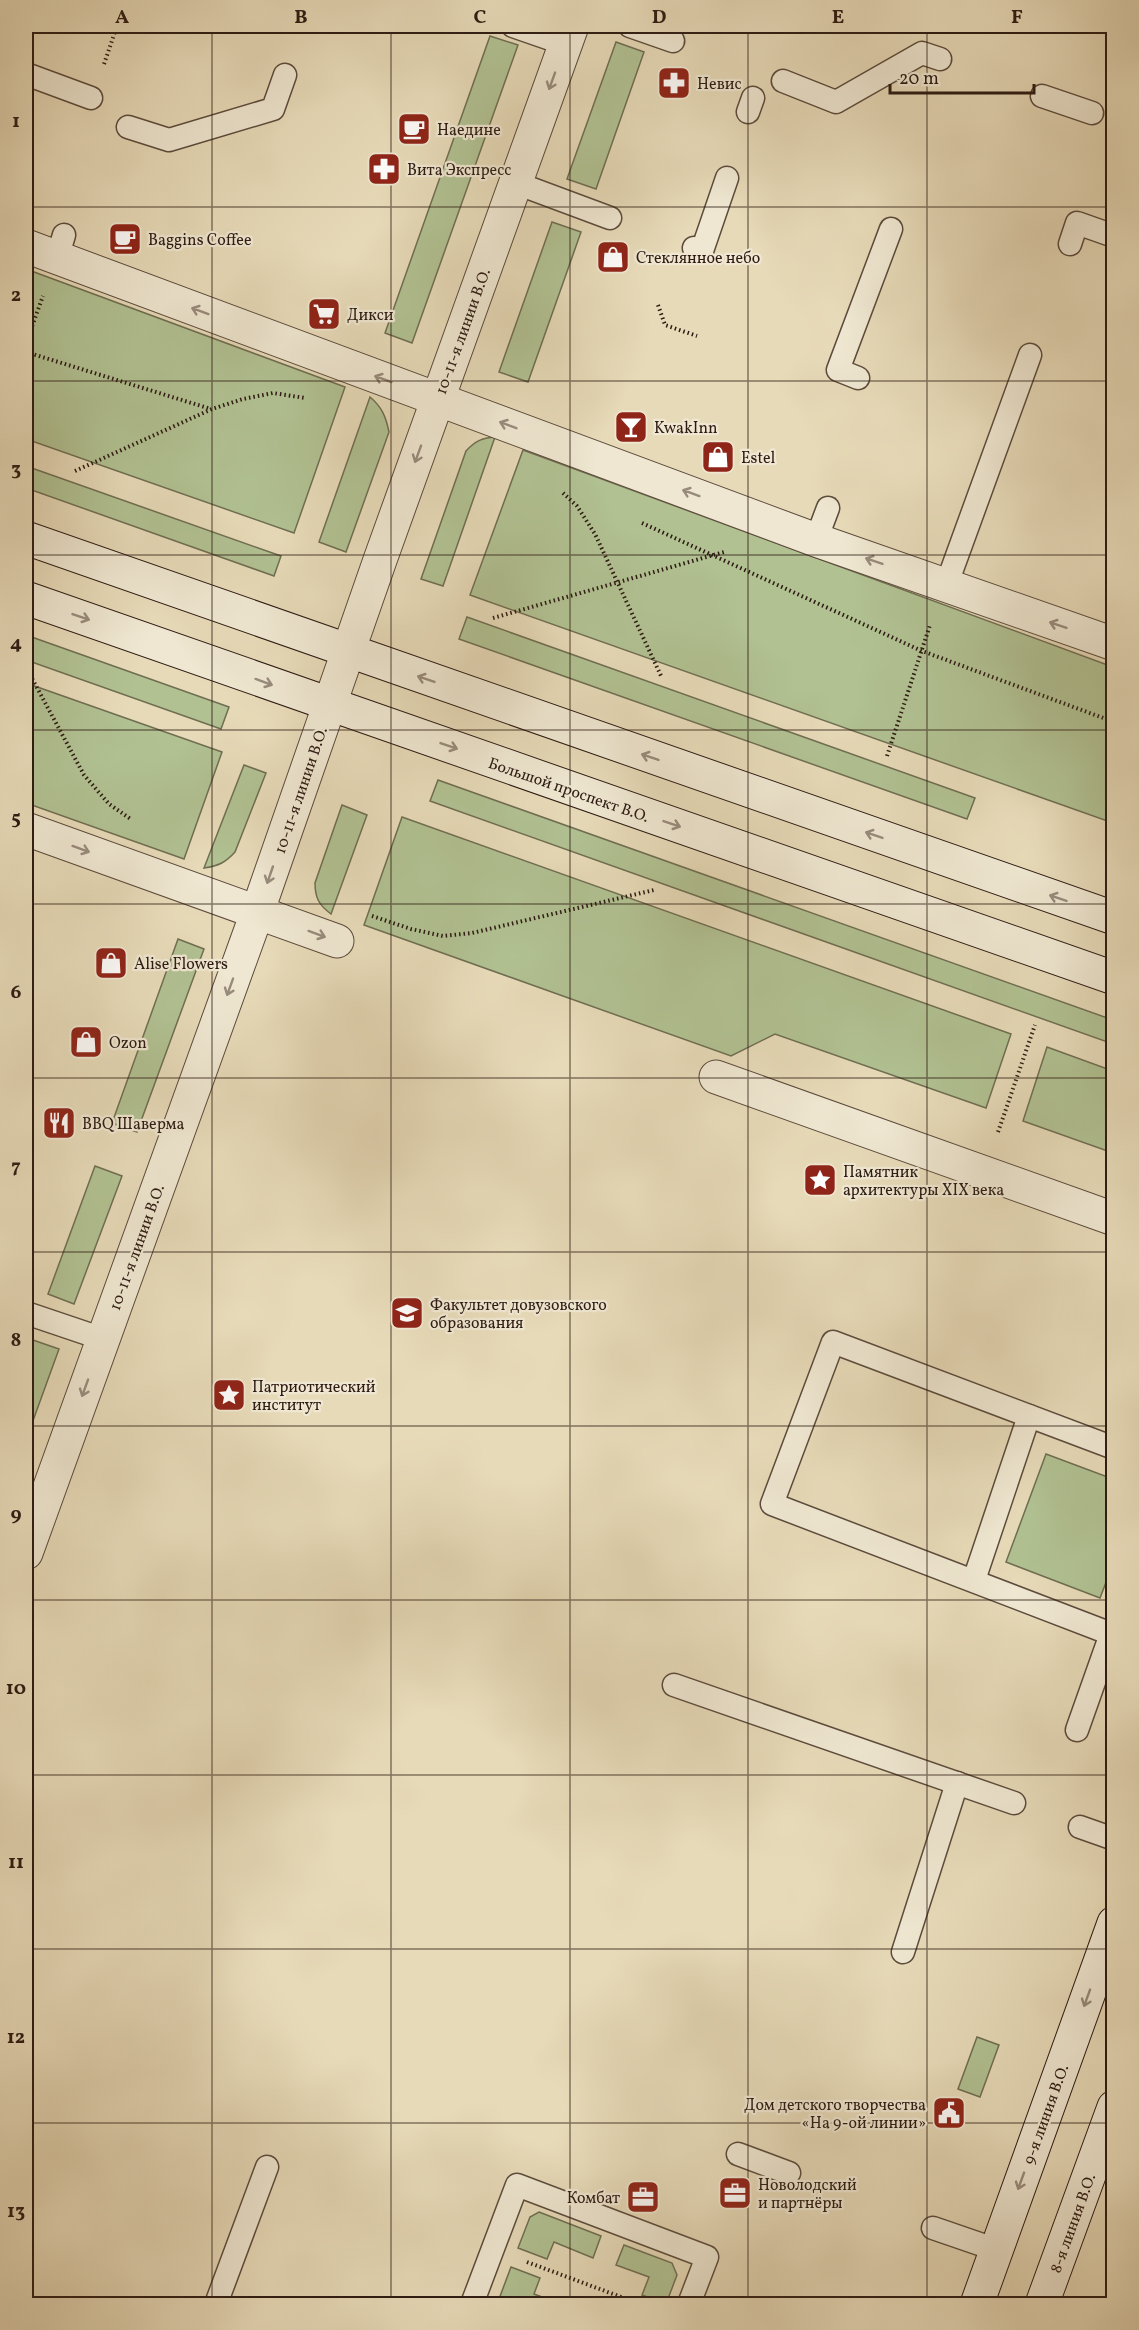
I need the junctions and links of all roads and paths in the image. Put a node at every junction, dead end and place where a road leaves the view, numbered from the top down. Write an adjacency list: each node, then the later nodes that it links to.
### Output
1 (513, 26): 3 (lane)
2 (630, 26): 4 (lane)
3 (569, 35): 14 (street, 10-11-я линии В.О., one-way to 14)
4 (673, 41)
5 (940, 59): 8 (lane)
6 (26, 74): 10 (lane)
7 (285, 75): 12 (lane)
8 (783, 81)
9 (1042, 96): 11 (lane)
10 (91, 98)
11 (1092, 113)
12 (128, 127)
13 (727, 178): 21 (lane)
14 (516, 183): 15 (lane); 28 (street, 10-11-я линии В.О.)
15 (610, 218)
16 (891, 229): 27 (lane)
17 (1113, 236): 18 (lane)
18 (1070, 244)
19 (26, 246): 20 (street)
20 (61, 247): 24 (path); 28 (street, one-way to 20)
21 (694, 248)
22 (658, 305): 23 (path)
23 (697, 336)
24 (26, 343)
25 (26, 352): 30 (path)
26 (1030, 355): 40 (lane)
27 (858, 378)
28 (438, 399): 36 (street, one-way to 28); 45 (street, 10-11-я линии В.О., one-way to 45)
29 (313, 400): 30 (path)
30 (212, 409): 31 (path)
31 (75, 471)
32 (573, 492): 39 (path)
33 (828, 508): 36 (lane)
34 (641, 523): 38 (path)
35 (26, 538): 45 (street)
36 (816, 540): 40 (street, one-way to 36)
37 (733, 549): 38 (path)
38 (711, 556): 39 (path); 44 (path)
39 (619, 583): 42 (path); 47 (path)
40 (946, 586): 43 (street, one-way to 40); 44 (path)
41 (26, 598): 48 (street, Большой проспект В.О., one-way to 48)
42 (493, 618)
43 (1113, 644)
44 (922, 651): 49 (path); 50 (path)
45 (348, 652): 48 (street, 10-11-я линии В.О.); 56 (street, one-way to 45)
46 (28, 671): 51 (path)
47 (662, 678)
48 (329, 706): 54 (street, 10-11-я линии В.О., one-way to 54); 58 (street, Большой проспект В.О., one-way to 58)
49 (1113, 722)
50 (887, 756)
51 (134, 822)
52 (26, 829): 54 (street, one-way to 54)
53 (654, 890): 55 (path)
54 (257, 913): 57 (street, one-way to 57); 64 (street, 10-11-я линии В.О., one-way to 64)
55 (369, 915)
56 (1113, 918)
57 (337, 941)
58 (1113, 978)
59 (1035, 1025): 61 (path)
60 (716, 1077): 61 (street)
61 (984, 1173): 62 (street)
62 (1113, 1219)
63 (26, 1313): 64 (lane)
64 (103, 1339): 67 (street, 10-11-я линии В.О., one-way to 67)
65 (1029, 1416): 66 (lane); 68 (lane); 68 (lane)
66 (1113, 1448)
67 (26, 1548)
68 (974, 1580): 69 (lane)
69 (1112, 1634): 71 (lane)
70 (674, 1685): 72 (lane)
71 (1077, 1730)
72 (957, 1783): 73 (lane); 77 (lane)
73 (1014, 1803)
74 (1080, 1827): 75 (lane)
75 (1113, 1839)
76 (1113, 1923): 84 (street, 9-я линия В.О., one-way to 84)
77 (903, 1952)
78 (1113, 2107): 90 (street, 8-я линия В.О.)
79 (738, 2154): 81 (lane)
80 (267, 2167): 85 (lane)
81 (789, 2173)
82 (933, 2228): 84 (lane)
83 (492, 2249): 86 (lane); 87 (path); 88 (lane)
84 (997, 2250): 89 (street, 9-я линия В.О.)
85 (216, 2304)
86 (472, 2304)
87 (640, 2304)
88 (689, 2304)
89 (977, 2304)
90 (1042, 2304)

